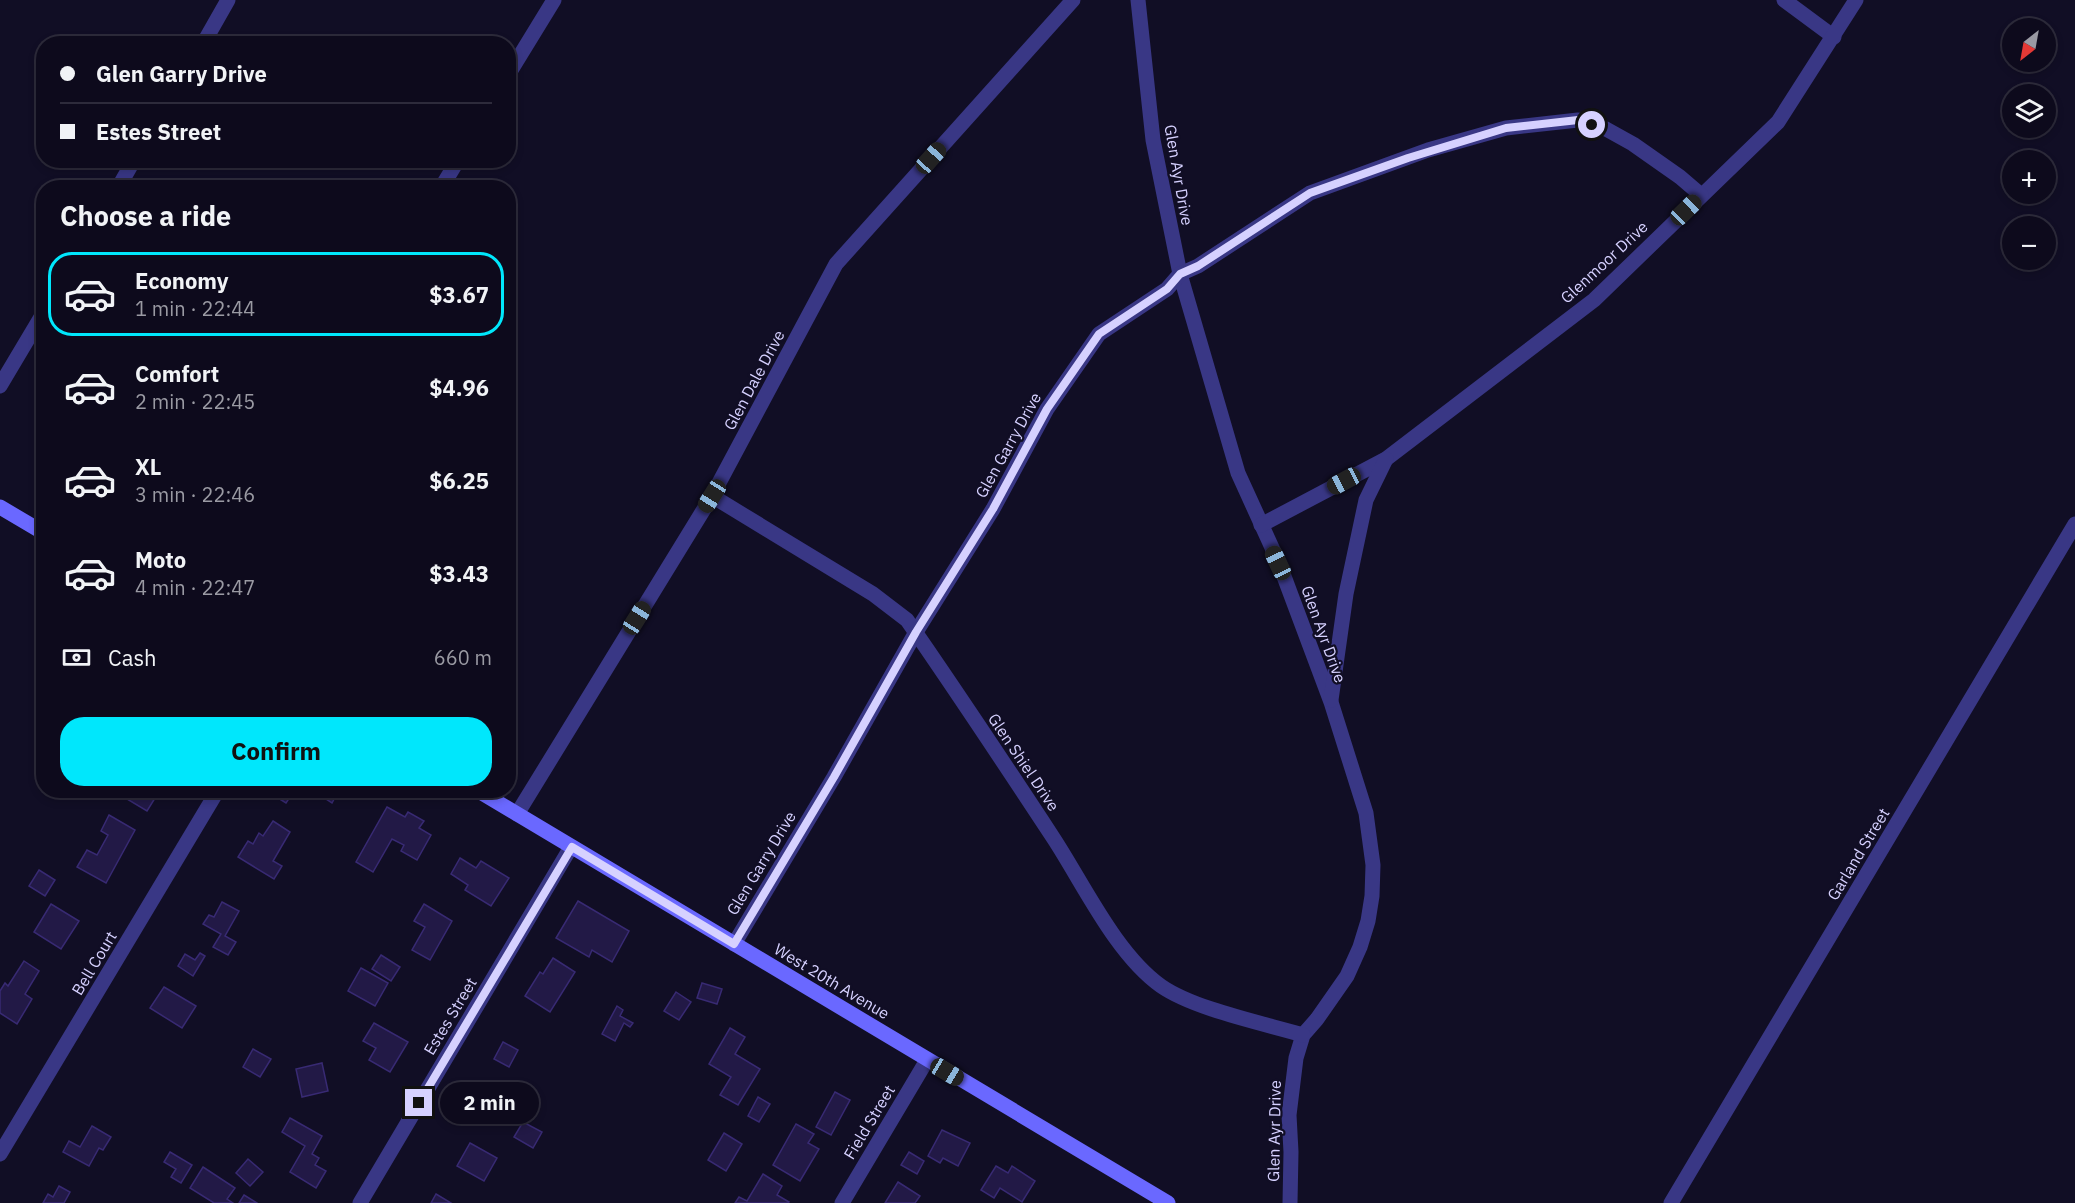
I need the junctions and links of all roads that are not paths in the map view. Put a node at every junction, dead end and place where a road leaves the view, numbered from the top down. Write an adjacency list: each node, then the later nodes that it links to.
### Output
1 (228, 0): 7 (street)
2 (554, 0): 9 (street)
3 (1073, 0): 15 (street, Glen Dale Drive)
4 (1137, 0): 11 (street, Glen Ayr Drive)
5 (1784, 0): 8 (street)
6 (1856, 0): 8 (street, Glenmoor Drive)
7 (208, 36)
8 (1834, 37): 10 (street, Glenmoor Drive)
9 (516, 62)
10 (1701, 195): 11 (street, Glen Garry Drive); 14 (street, Glenmoor Drive)
11 (1180, 274): 18 (street, Glen Ayr Drive); 20 (street, Glen Garry Drive)
12 (36, 325): 13 (street)
13 (0, 386)
14 (1386, 459): 18 (street, Glenmoor Drive); 21 (street)
15 (712, 496): 20 (street, Glen Shiel Drive); 24 (street, Glen Dale Drive)
16 (0, 507): 19 (street)
17 (2075, 524): 34 (street, Garland Street)
18 (1261, 525): 21 (street, Glen Ayr Drive)
19 (36, 528)
20 (916, 632): 26 (street, Glen Garry Drive); 27 (street, Glen Shiel Drive)
21 (1331, 702): 27 (street, Glen Ayr Drive)
22 (213, 798): 29 (street, Bell Court)
23 (490, 798): 24 (street, West 20th Avenue)
24 (517, 814): 25 (street, West 20th Avenue)
25 (572, 847): 26 (street, West 20th Avenue); 30 (street, Estes Street)
26 (734, 944): 28 (street, West 20th Avenue)
27 (1303, 1035): 33 (street, Glen Ayr Drive)
28 (927, 1060): 31 (street, Field Street); 32 (street, West 20th Avenue)
29 (0, 1154)
30 (360, 1203)
31 (842, 1203)
32 (1168, 1203)
33 (1290, 1203)
34 (1671, 1203)

